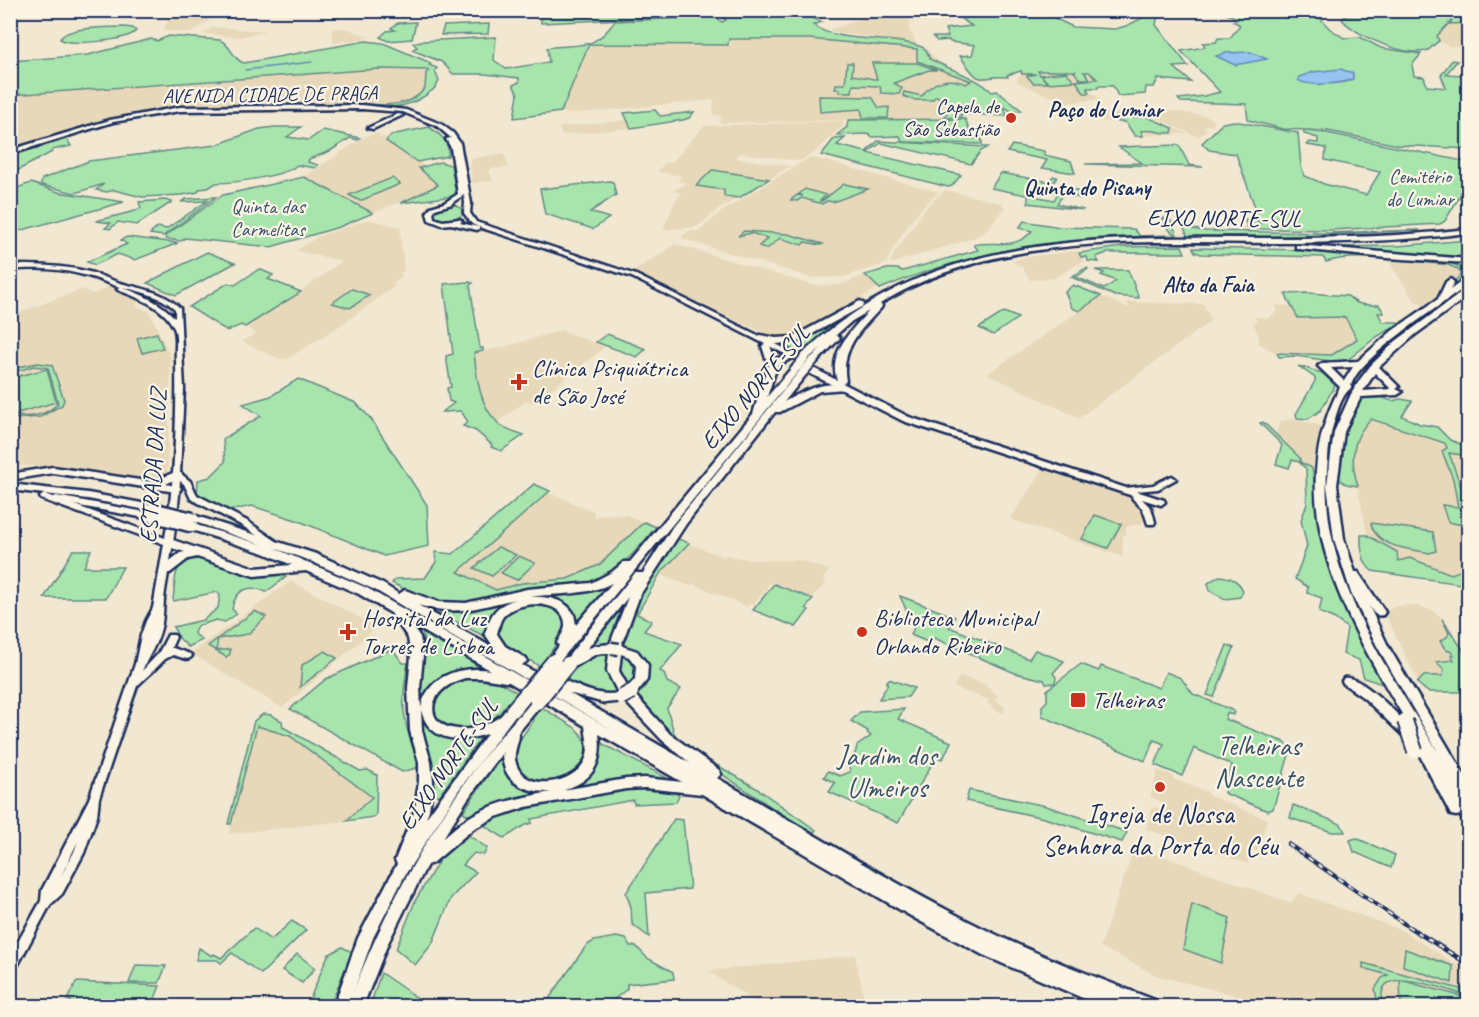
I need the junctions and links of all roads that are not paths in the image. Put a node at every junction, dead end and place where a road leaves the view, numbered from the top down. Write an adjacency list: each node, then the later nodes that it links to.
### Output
1 (396, 113): 2 (main road); 3 (main road, AVENIDA CIDADE DE PRAGA); 4 (main road, AVENIDA CIDADE DE PRAGA)
2 (371, 128)
3 (441, 129): 5 (main road, AVENIDA CIDADE DE PRAGA); 5 (main road, AVENIDA CIDADE DE PRAGA)
4 (10, 153)
5 (460, 156): 6 (main road, AVENIDA CIDADE DE PRAGA); 7 (main road, AVENIDA CIDADE DE PRAGA)
6 (447, 203): 7 (main road); 8 (main road)
7 (466, 211): 8 (main road); 27 (main road)
8 (453, 223): 27 (main road)
9 (1468, 229): 11 (highway, EIXO NORTE-SUL); 12 (highway)
10 (1468, 236): 11 (highway, EIXO NORTE-SUL)
11 (1433, 238): 12 (highway, EIXO NORTE-SUL)
12 (1268, 243): 13 (highway); 16 (highway, EIXO NORTE-SUL); 25 (highway, EIXO NORTE-SUL)
13 (1443, 260): 14 (highway); 17 (highway)
14 (1468, 261)
15 (13, 267): 20 (main road)
16 (946, 268): 27 (highway); 30 (highway, EIXO NORTE-SUL)
17 (1468, 268)
18 (1468, 281): 23 (highway)
19 (1450, 282): 23 (highway)
20 (129, 289): 22 (main road); 24 (main road)
21 (1468, 292): 31 (highway)
22 (172, 302): 24 (main road); 26 (main road, ESTRADA DA LUZ)
23 (1440, 303): 28 (highway)
24 (156, 305): 26 (main road)
25 (878, 306): 30 (highway, EIXO NORTE-SUL); 32 (highway)
26 (177, 328): 40 (main road, ESTRADA DA LUZ)
27 (763, 342): 29 (highway); 30 (main road)
28 (1361, 364): 34 (highway); 34 (highway)
29 (773, 365): 30 (highway); 37 (highway)
30 (805, 365): 32 (main road); 33 (highway); 36 (highway, EIXO NORTE-SUL); 37 (highway, EIXO NORTE-SUL)
31 (1374, 367): 34 (highway); 34 (highway)
32 (842, 384): 33 (highway); 35 (main road); 35 (main road)
33 (817, 388): 36 (highway)
34 (1351, 391): 57 (highway); 71 (highway)
35 (883, 406): 38 (main road); 38 (main road)
36 (772, 412): 49 (highway, EIXO NORTE-SUL)
37 (755, 420): 49 (highway, EIXO NORTE-SUL)
38 (909, 423): 45 (main road)
39 (53, 470): 41 (highway); 43 (highway); 48 (highway)
40 (177, 474): 43 (highway); 46 (main road, ESTRADA DA LUZ); 53 (main road)
41 (10, 477)
42 (1172, 479): 45 (main road)
43 (153, 485): 46 (highway)
44 (10, 487): 48 (highway)
45 (1120, 488): 50 (main road)
46 (176, 489): 52 (main road, ESTRADA DA LUZ)
47 (10, 494): 48 (highway)
48 (47, 494): 52 (main road); 53 (highway, bridge)
49 (676, 522): 51 (highway)
50 (1151, 522)
51 (667, 534): 59 (highway); 65 (highway, EIXO NORTE-SUL); 66 (highway, EIXO NORTE-SUL); 81 (highway)
52 (169, 543): 54 (highway); 58 (main road, ESTRADA DA LUZ)
53 (274, 547): 55 (highway); 56 (highway); 59 (highway)
54 (201, 553): 56 (highway); 58 (highway)
55 (312, 567): 56 (highway); 60 (highway)
56 (246, 568)
57 (1348, 568): 61 (highway); 76 (highway)
58 (166, 570): 70 (main road, ESTRADA DA LUZ)
59 (364, 580): 67 (highway)
60 (395, 608): 68 (highway); 82 (highway)
61 (1379, 612)
62 (171, 637): 64 (main road)
63 (187, 656): 64 (main road)
64 (159, 658): 70 (main road)
65 (556, 658): 67 (highway); 72 (highway, EIXO NORTE-SUL, bridge)
66 (568, 664): 67 (highway); 73 (highway, EIXO NORTE-SUL, bridge)
67 (537, 678): 81 (highway)
68 (518, 680): 72 (highway); 74 (highway)
69 (1348, 681): 78 (highway)
70 (133, 685): 84 (main road, ESTRADA DA LUZ)
71 (1401, 703): 78 (highway); 78 (highway, bridge)
72 (509, 715): 77 (highway, EIXO NORTE-SUL)
73 (521, 722): 74 (highway); 77 (highway, EIXO NORTE-SUL)
74 (591, 724): 75 (highway)
75 (707, 791): 80 (highway); 88 (highway)
76 (1468, 792)
77 (457, 796): 80 (highway, EIXO NORTE-SUL)
78 (1462, 814): 79 (highway)
79 (1468, 824)
80 (442, 830): 82 (highway, EIXO NORTE-SUL); 83 (highway, EIXO NORTE-SUL)
81 (808, 838): 89 (highway)
82 (402, 870): 83 (highway, EIXO NORTE-SUL)
83 (377, 932): 85 (highway, EIXO NORTE-SUL)
84 (10, 968)
85 (355, 986): 86 (highway, EIXO NORTE-SUL); 87 (highway, EIXO NORTE-SUL)
86 (341, 1006)
87 (356, 1006)
88 (1117, 1006)
89 (1152, 1006)

